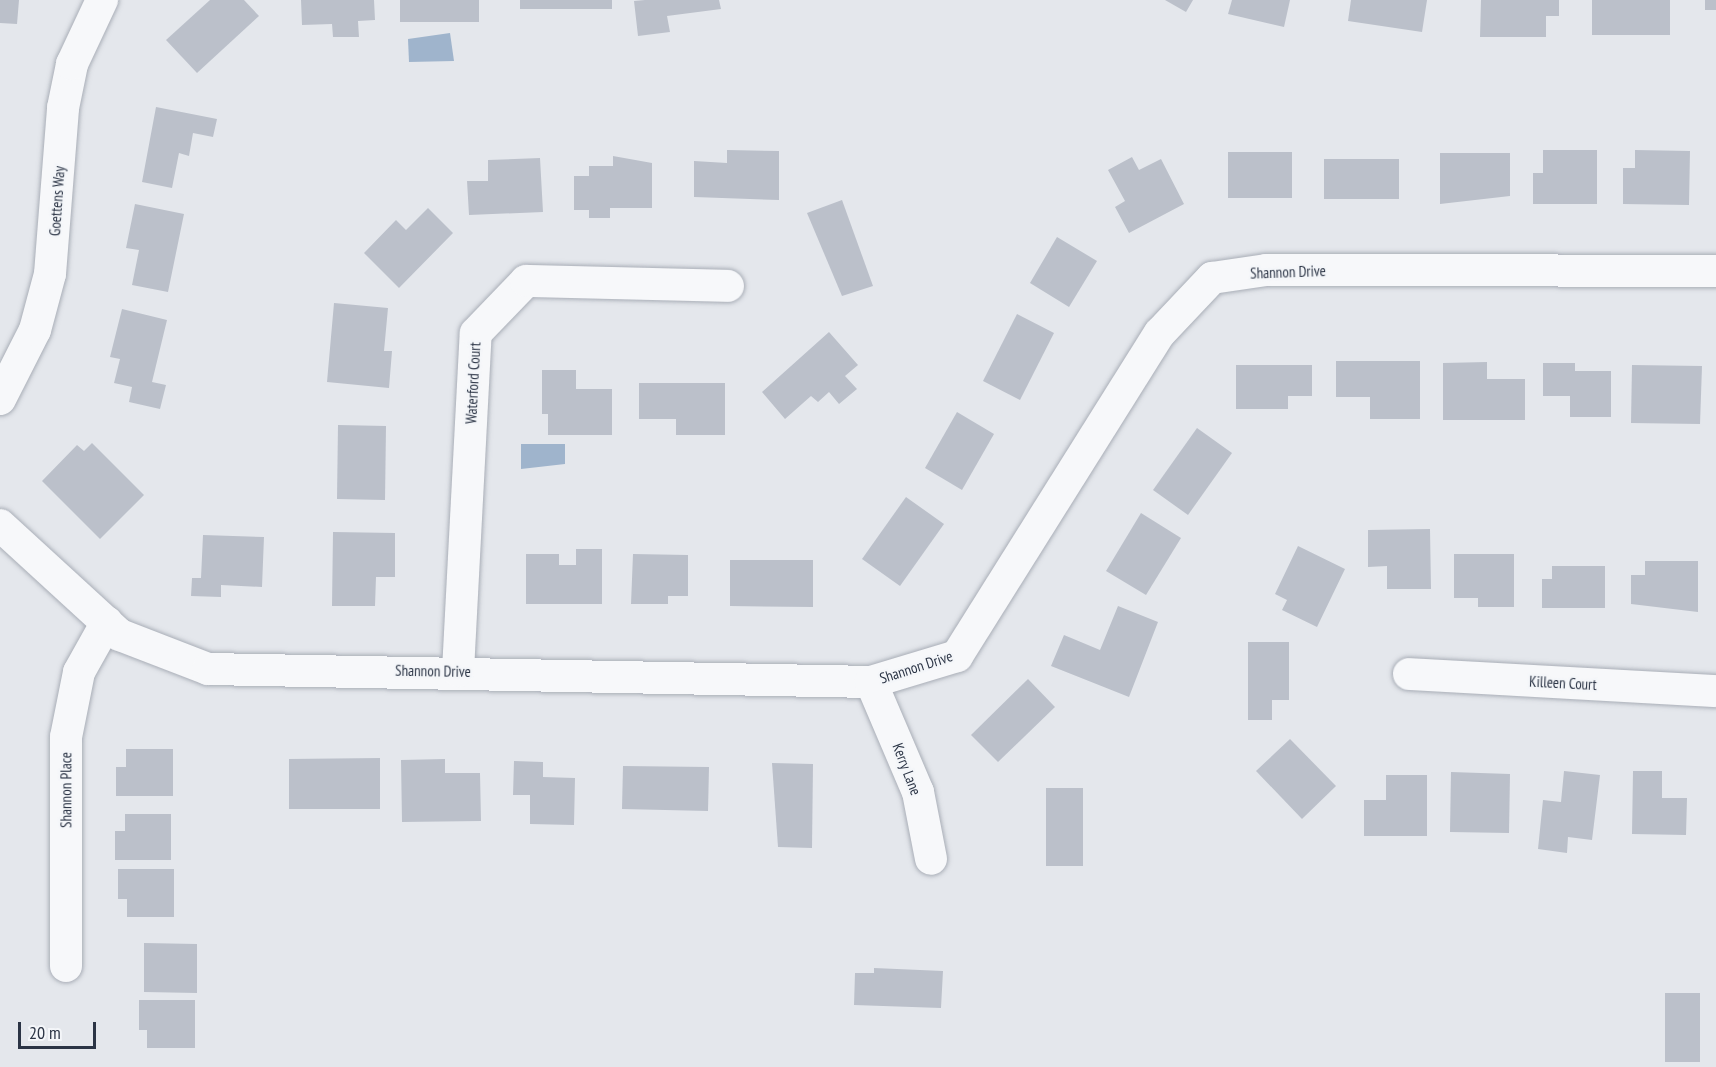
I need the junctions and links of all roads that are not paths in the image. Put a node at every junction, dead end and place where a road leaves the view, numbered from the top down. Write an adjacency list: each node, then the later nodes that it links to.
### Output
1 (102, 0): 4 (street, Goettens Way)
2 (1716, 271): 9 (street, Shannon Drive)
3 (728, 286): 7 (street, Waterford Court)
4 (0, 399)
5 (0, 525): 6 (street, Shannon Drive)
6 (107, 622): 7 (street, Shannon Drive); 12 (street, Shannon Place)
7 (458, 671): 9 (street, Shannon Drive)
8 (1409, 674): 10 (street, Killeen Court)
9 (871, 682): 11 (street, Kerry Lane)
10 (1716, 691)
11 (931, 859)
12 (66, 966)

